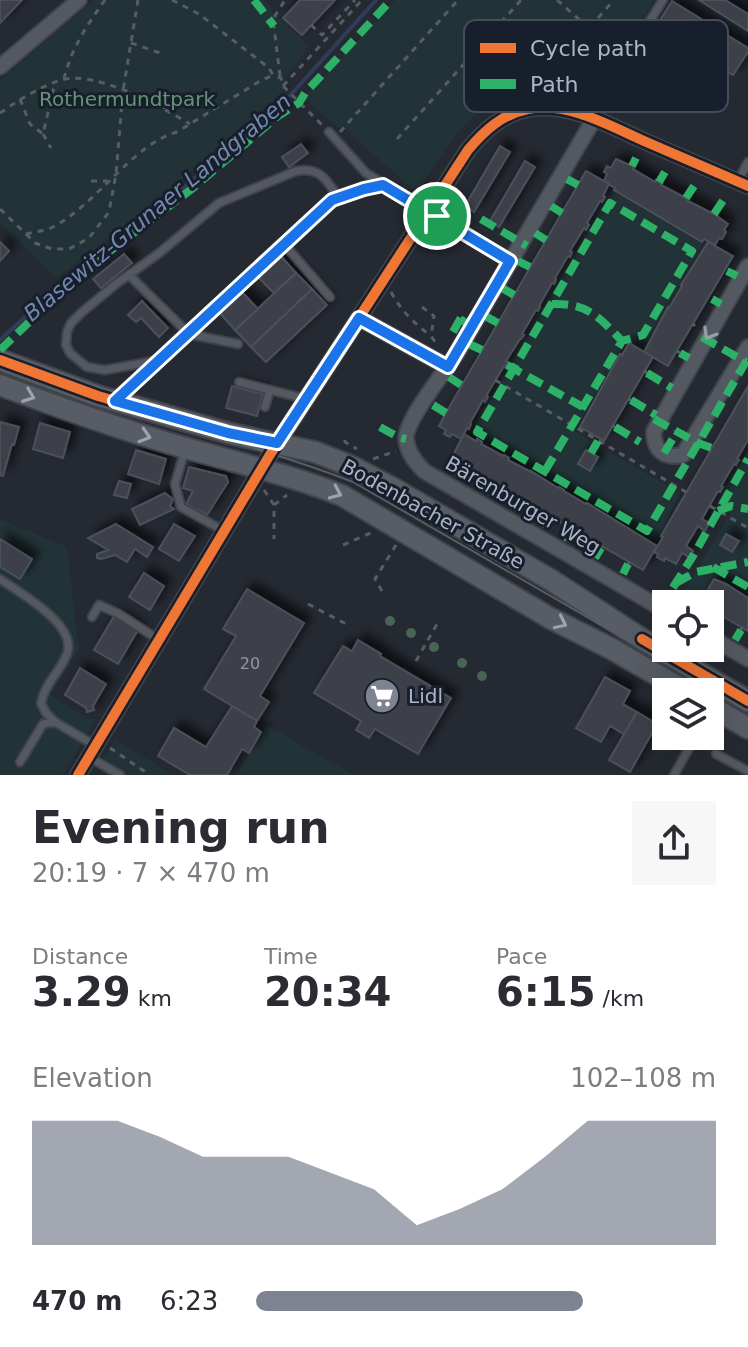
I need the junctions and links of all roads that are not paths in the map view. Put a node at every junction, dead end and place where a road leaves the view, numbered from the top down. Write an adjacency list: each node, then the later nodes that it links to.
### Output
1 (79, 0): 4 (street)
2 (663, 0): 3 (lane)
3 (650, 20)
4 (0, 67)
5 (517, 112): 14 (street)
6 (569, 112): 8 (street)
7 (598, 112): 8 (lane)
8 (594, 119): 11 (street); 25 (street)
9 (332, 135): 12 (lane)
10 (748, 162): 11 (lane)
11 (743, 184)
12 (383, 185): 13 (lane); 14 (lane)
13 (339, 198): 15 (lane); 17 (lane)
14 (428, 211): 19 (street)
15 (284, 244): 18 (lane); 20 (lane)
16 (748, 266): 22 (street, one-way to 22)
17 (129, 275): 20 (lane); 24 (lane)
18 (330, 297)
19 (359, 318): 25 (street); 29 (street)
20 (189, 334): 21 (lane); 24 (lane)
21 (238, 344)
22 (748, 347)
23 (0, 360): 30 (street, Bodenbacher Straße)
24 (160, 360): 30 (lane)
25 (452, 362): 37 (street, Bärenburger Weg)
26 (239, 382): 28 (lane)
27 (0, 385): 33 (street, Bodenbacher Straße, one-way to 33)
28 (270, 390): 29 (lane); 31 (lane)
29 (306, 399): 32 (street)
30 (115, 401): 32 (street, Bodenbacher Straße)
31 (265, 407)
32 (277, 443): 34 (street); 43 (street, Bodenbacher Straße)
33 (186, 448): 34 (street, Bodenbacher Straße); 35 (lane)
34 (262, 468): 35 (street); 42 (street, Bodenbacher Straße, one-way to 42)
35 (224, 531): 39 (street)
36 (0, 579): 45 (lane)
37 (652, 603)
38 (92, 617): 39 (lane)
39 (159, 640): 47 (street)
40 (724, 645): 41 (street)
41 (748, 659)
42 (663, 678)
43 (748, 701)
44 (724, 715): 46 (street)
45 (55, 722): 47 (lane); 50 (lane)
46 (748, 728)
47 (98, 750): 52 (street); 53 (lane)
48 (688, 750): 54 (lane)
49 (716, 754): 51 (lane)
50 (20, 762)
51 (748, 771)
52 (78, 775)
53 (120, 775)
54 (674, 775)

